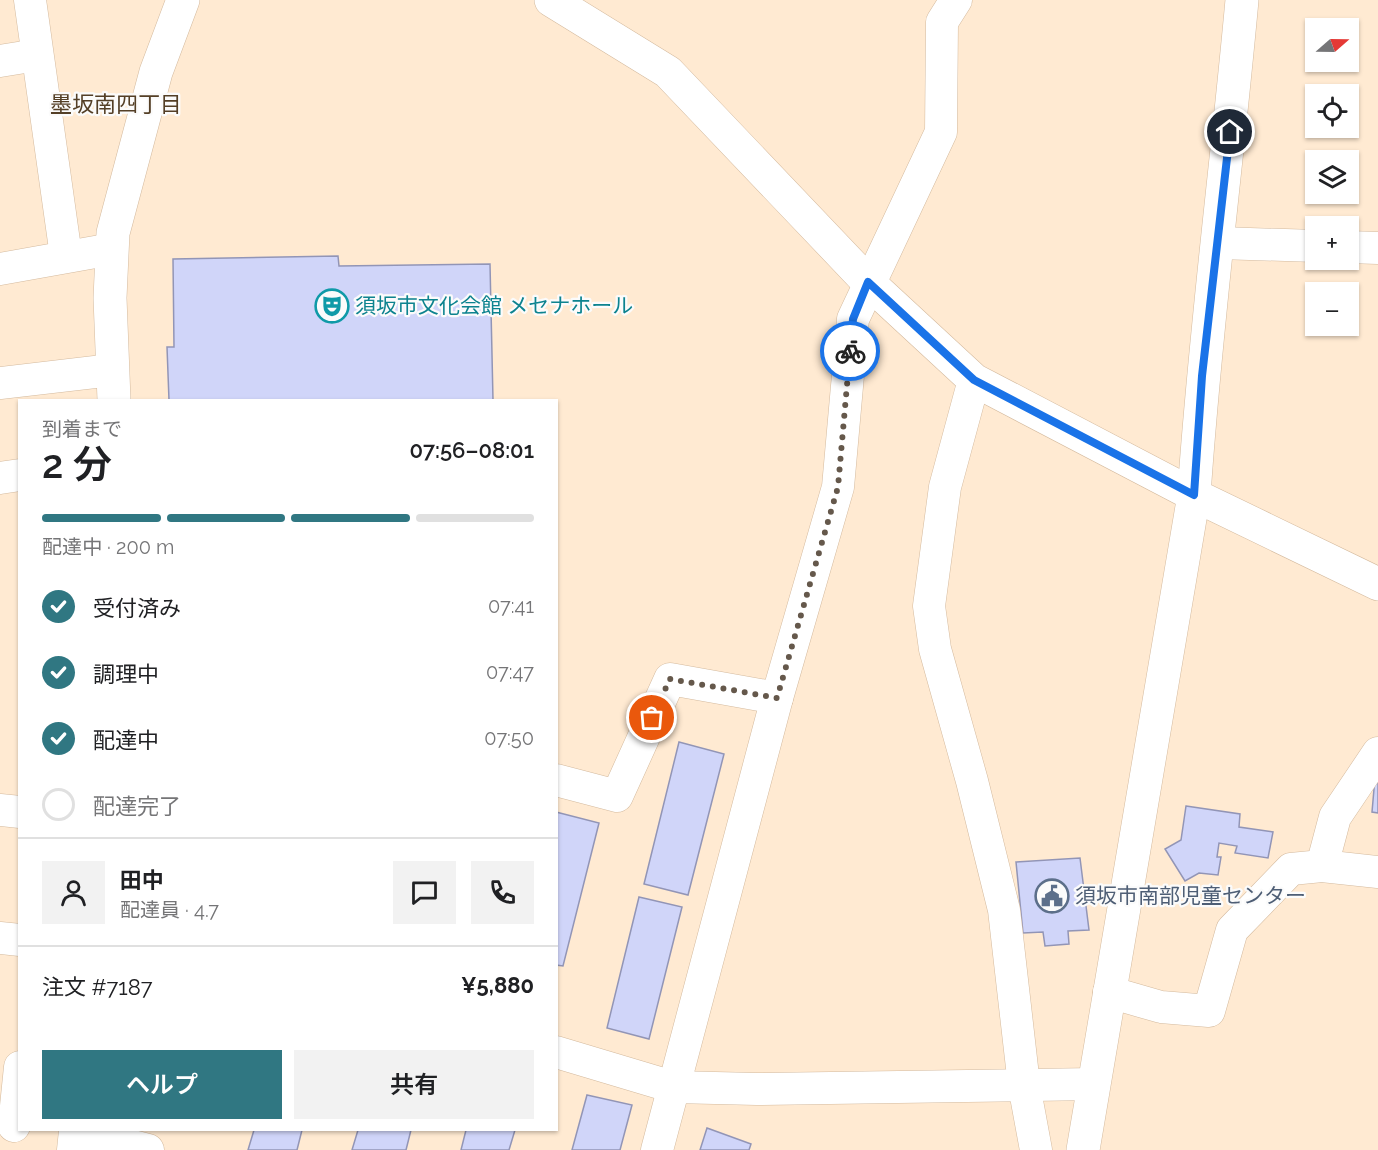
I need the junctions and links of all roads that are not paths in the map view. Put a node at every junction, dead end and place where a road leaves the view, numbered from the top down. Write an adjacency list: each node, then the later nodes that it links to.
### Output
1 (30, 0): 6 (street)
2 (183, 0): 12 (street)
3 (956, 0): 15 (street)
4 (1242, 0): 8 (street)
5 (555, 1): 15 (street)
6 (37, 55): 7 (street); 13 (street)
7 (0, 61)
8 (1219, 243): 9 (street); 21 (street)
9 (1305, 246)
10 (1359, 247): 11 (street)
11 (1378, 248)
12 (112, 249): 13 (street); 18 (street)
13 (66, 256): 14 (street)
14 (0, 269)
15 (868, 282): 16 (street); 23 (street)
16 (974, 380): 21 (street); 36 (street)
17 (0, 383): 18 (street)
18 (113, 385)
19 (18, 476): 20 (street)
20 (0, 478)
21 (1194, 495): 22 (street); 32 (street)
22 (1378, 584)
23 (777, 698): 25 (street); 37 (street)
24 (1378, 753): 28 (street)
25 (558, 781)
26 (0, 810): 27 (street)
27 (18, 812)
28 (1322, 866): 29 (street); 32 (street)
29 (1378, 872)
30 (0, 938): 31 (street)
31 (18, 940)
32 (1109, 992): 35 (street)
33 (558, 1053): 37 (street)
34 (18, 1080): 38 (street)
35 (1094, 1084): 36 (street); 43 (street)
36 (1024, 1085): 37 (street); 42 (street)
37 (673, 1087): 41 (street)
38 (11, 1126)
39 (69, 1135): 40 (street)
40 (148, 1150)
41 (657, 1150)
42 (1036, 1150)
43 (1083, 1150)

